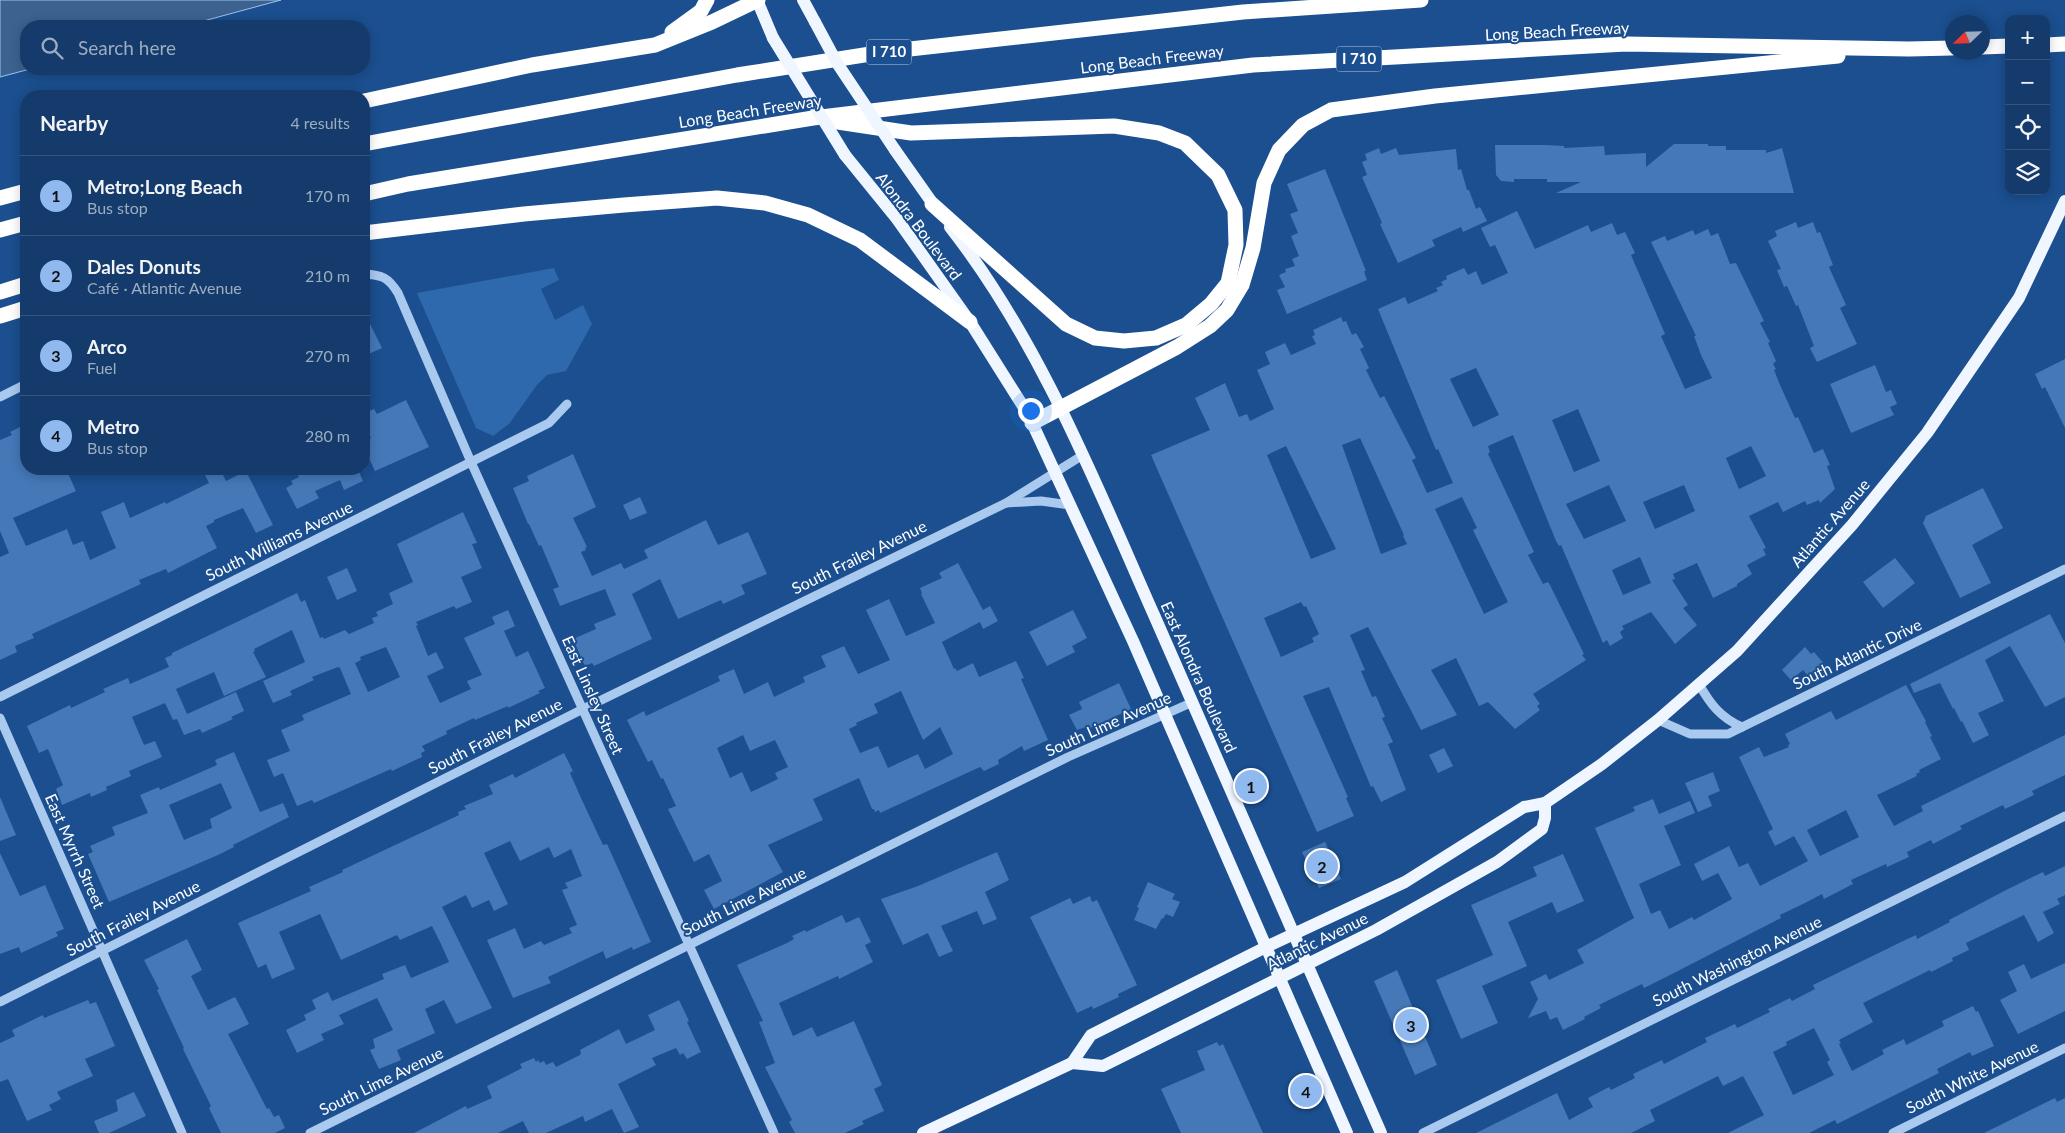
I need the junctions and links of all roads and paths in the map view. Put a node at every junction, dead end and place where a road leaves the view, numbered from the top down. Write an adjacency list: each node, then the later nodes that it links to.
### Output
1 (707, 0): 7 (highway)
2 (757, 0): 7 (highway); 28 (main road, Alondra Boulevard, bridge)
3 (803, 0): 19 (main road, Alondra Boulevard, bridge)
4 (1420, 0): 14 (highway, I 710)
5 (2050, 44): 6 (highway)
6 (2065, 44)
7 (655, 45): 12 (highway)
8 (2005, 46): 9 (highway)
9 (1990, 47)
10 (1945, 48): 11 (highway, Long Beach Freeway / I 710)
11 (1909, 49): 13 (highway, Long Beach Freeway / I 710); 32 (highway)
12 (370, 100)
13 (813, 118): 16 (highway, Long Beach Freeway / I 710); 19 (highway)
14 (370, 143)
15 (20, 193): 17 (highway)
16 (370, 193)
17 (0, 198)
18 (2065, 201): 40 (main road, Atlantic Avenue)
19 (932, 204): 32 (main road, Alondra Boulevard)
20 (20, 225): 21 (highway)
21 (0, 230)
22 (370, 232): 28 (highway)
23 (370, 274): 35 (street, East Linsley Street)
24 (20, 286): 25 (highway)
25 (0, 292)
26 (20, 310): 27 (highway)
27 (0, 316)
28 (970, 322): 33 (main road, Alondra Boulevard)
29 (20, 387): 30 (street)
30 (0, 397)
31 (567, 404): 35 (street, South Williams Avenue)
32 (1060, 409): 33 (highway); 34 (main road, Alondra Boulevard)
33 (1032, 423): 36 (main road, Alondra Boulevard)
34 (1082, 455): 36 (street, South Frailey Avenue); 42 (main road, East Alondra Boulevard)
35 (471, 462): 41 (street, South Williams Avenue); 43 (street, East Linsley Street)
36 (1054, 472): 37 (street, South Frailey Avenue); 38 (main road)
37 (1006, 502): 38 (street, South Frailey Avenue); 43 (street, South Frailey Avenue)
38 (1070, 505): 44 (main road)
39 (2065, 569): 47 (street, South Atlantic Drive)
40 (1699, 684): 46 (main road, Atlantic Avenue); 47 (street)
41 (0, 697)
42 (1192, 702): 44 (street, South Lime Avenue); 50 (main road, East Alondra Boulevard)
43 (583, 709): 51 (street, East Linsley Street); 53 (street, South Frailey Avenue)
44 (1165, 714): 51 (street, South Lime Avenue); 52 (main road)
45 (0, 718): 53 (street, East Myrrh Street)
46 (1658, 720): 47 (street, South Atlantic Drive); 48 (main road, Atlantic Avenue)
47 (1742, 727)
48 (1545, 803): 50 (main road, Atlantic Avenue); 54 (main road, Atlantic Avenue)
49 (2065, 816): 65 (street, South Washington Avenue)
50 (1294, 934): 52 (main road, Atlantic Avenue); 54 (main road, East Alondra Boulevard)
51 (689, 945): 60 (street, South Lime Avenue); 61 (street, East Linsley Street)
52 (1266, 947): 55 (main road); 58 (main road, Atlantic Avenue)
53 (102, 950): 56 (street, South Frailey Avenue); 59 (street, East Myrrh Street)
54 (1307, 964): 55 (main road, Atlantic Avenue); 64 (main road, East Alondra Boulevard)
55 (1280, 977): 58 (main road, Atlantic Avenue); 63 (main road)
56 (0, 1002)
57 (2065, 1048): 66 (street, South White Avenue)
58 (1072, 1063): 62 (main road)
59 (182, 1133)
60 (310, 1133)
61 (774, 1133)
62 (923, 1133)
63 (1347, 1133)
64 (1381, 1133)
65 (1423, 1133)
66 (1893, 1133)

